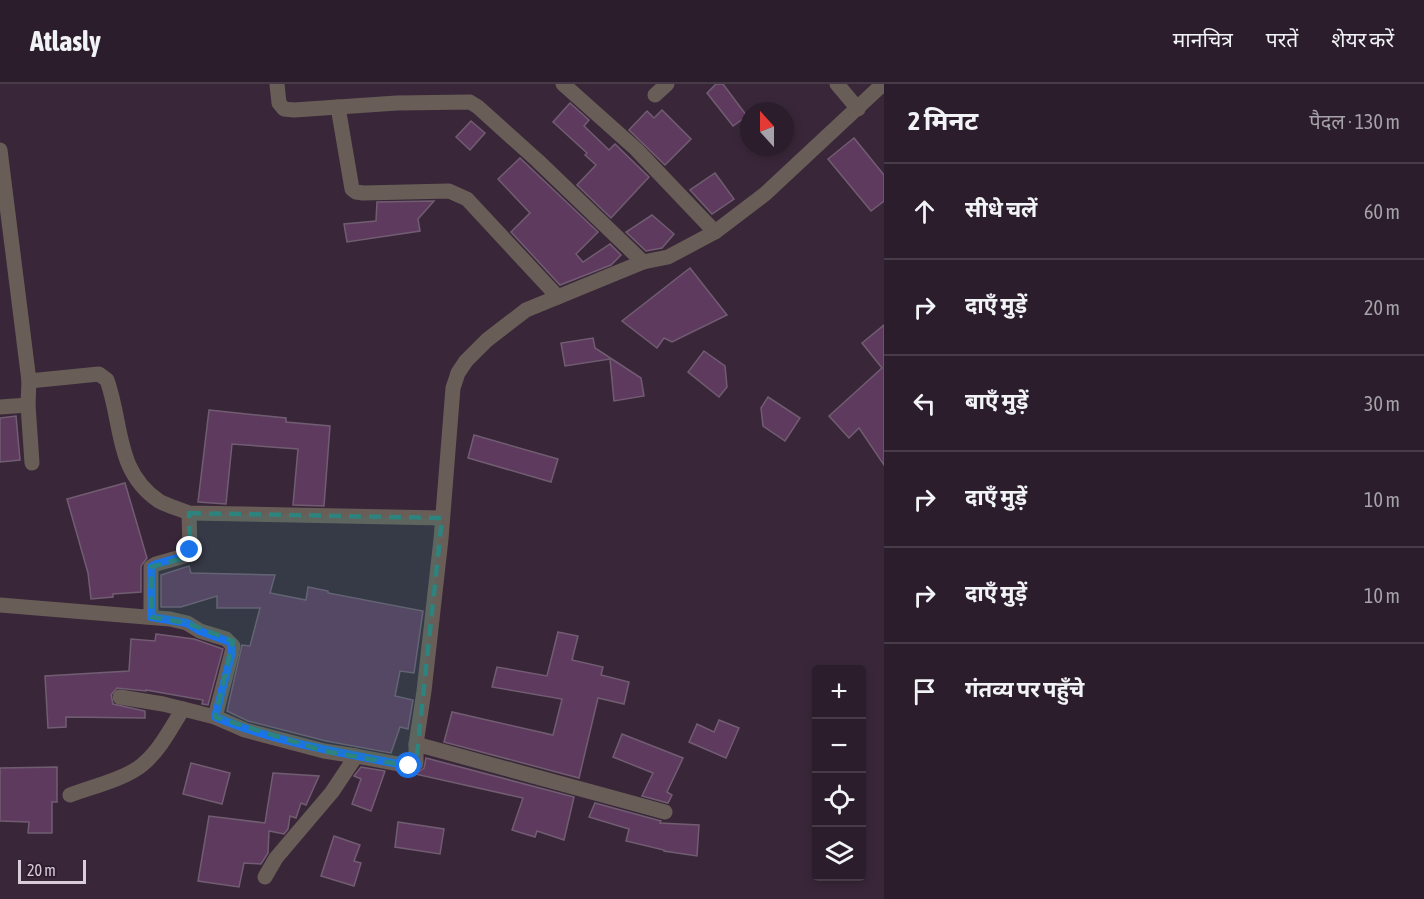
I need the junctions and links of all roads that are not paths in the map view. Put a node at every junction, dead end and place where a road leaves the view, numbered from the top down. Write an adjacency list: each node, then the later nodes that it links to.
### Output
1 (277, 84): 7 (street)
2 (563, 84): 10 (street)
3 (667, 84): 6 (street)
4 (837, 84): 8 (street)
5 (883, 84): 8 (street)
6 (655, 95)
7 (338, 107): 11 (street); 12 (street)
8 (858, 109): 10 (street)
9 (0, 150): 13 (street)
10 (715, 232): 11 (street)
11 (643, 262): 12 (street)
12 (558, 297): 18 (street)
13 (29, 381): 14 (street); 17 (street)
14 (28, 405): 15 (street); 16 (street)
15 (0, 407)
16 (32, 463)
17 (189, 513): 18 (street); 20 (street)
18 (442, 518): 24 (street)
19 (0, 605): 20 (street)
20 (151, 617): 23 (street)
21 (120, 697): 22 (street)
22 (183, 709): 23 (street); 26 (street)
23 (215, 717): 25 (street)
24 (416, 744): 25 (street); 27 (street)
25 (356, 756): 28 (street)
26 (70, 795)
27 (665, 812)
28 (265, 877)

